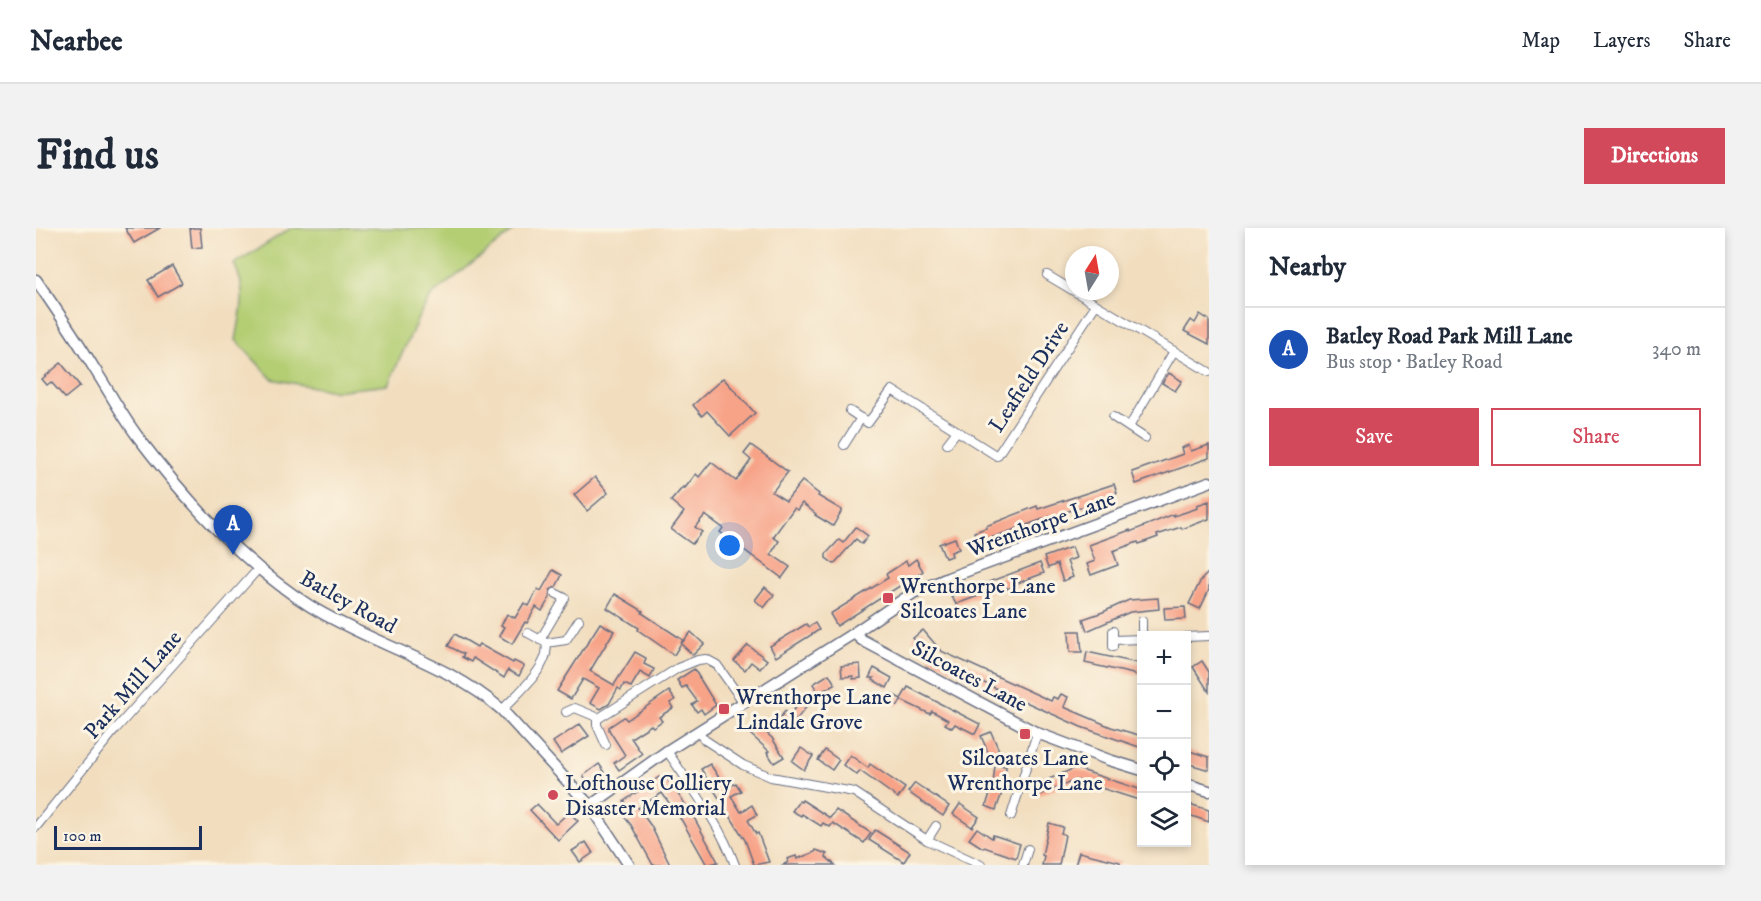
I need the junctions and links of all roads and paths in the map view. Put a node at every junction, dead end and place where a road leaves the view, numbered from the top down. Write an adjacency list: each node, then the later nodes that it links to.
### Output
1 (1047, 275): 3 (street)
2 (36, 280): 15 (street, Batley Road)
3 (1095, 306): 4 (street); 10 (street, Leafield Drive)
4 (1174, 351): 5 (street); 9 (street)
5 (1209, 372)
6 (850, 411): 8 (street)
7 (1113, 417): 9 (street)
8 (861, 418): 10 (street, Leafield Drive); 13 (street, Leafield Drive)
9 (1130, 427): 11 (street)
10 (957, 431): 12 (street, Leafield Drive)
11 (1145, 438)
12 (947, 444)
13 (844, 445)
14 (1209, 482): 21 (street, Wrenthorpe Lane)
15 (259, 568): 28 (street, Batley Road); 41 (street, Park Mill Lane)
16 (555, 593): 25 (street)
17 (579, 620): 25 (street)
18 (1142, 621): 19 (street)
19 (1142, 631)
20 (528, 633): 25 (street)
21 (854, 633): 27 (street, Wrenthorpe Lane); 32 (street, Silcoates Lane)
22 (1209, 636): 24 (street)
23 (1137, 637): 26 (street)
24 (1191, 637)
25 (544, 638): 28 (street)
26 (1113, 639)
27 (744, 703): 30 (street); 31 (street, Wrenthorpe Lane)
28 (502, 710): 38 (street, Batley Road)
29 (566, 712): 30 (street)
30 (597, 718): 33 (street)
31 (698, 732): 34 (street, Wrenthorpe Lane); 42 (street)
32 (1037, 733): 35 (street, Silcoates Lane); 39 (street, Silcoates Lane)
33 (606, 745)
34 (667, 752): 38 (street, Wrenthorpe Lane); 46 (street)
35 (1137, 768)
36 (1191, 786): 37 (street)
37 (1209, 791)
38 (590, 806): 45 (street, Batley Road)
39 (1011, 816)
40 (936, 826): 42 (street)
41 (36, 827)
42 (927, 840): 44 (street)
43 (1028, 849): 47 (street)
44 (976, 864)
45 (629, 865)
46 (735, 865)
47 (1023, 865)

